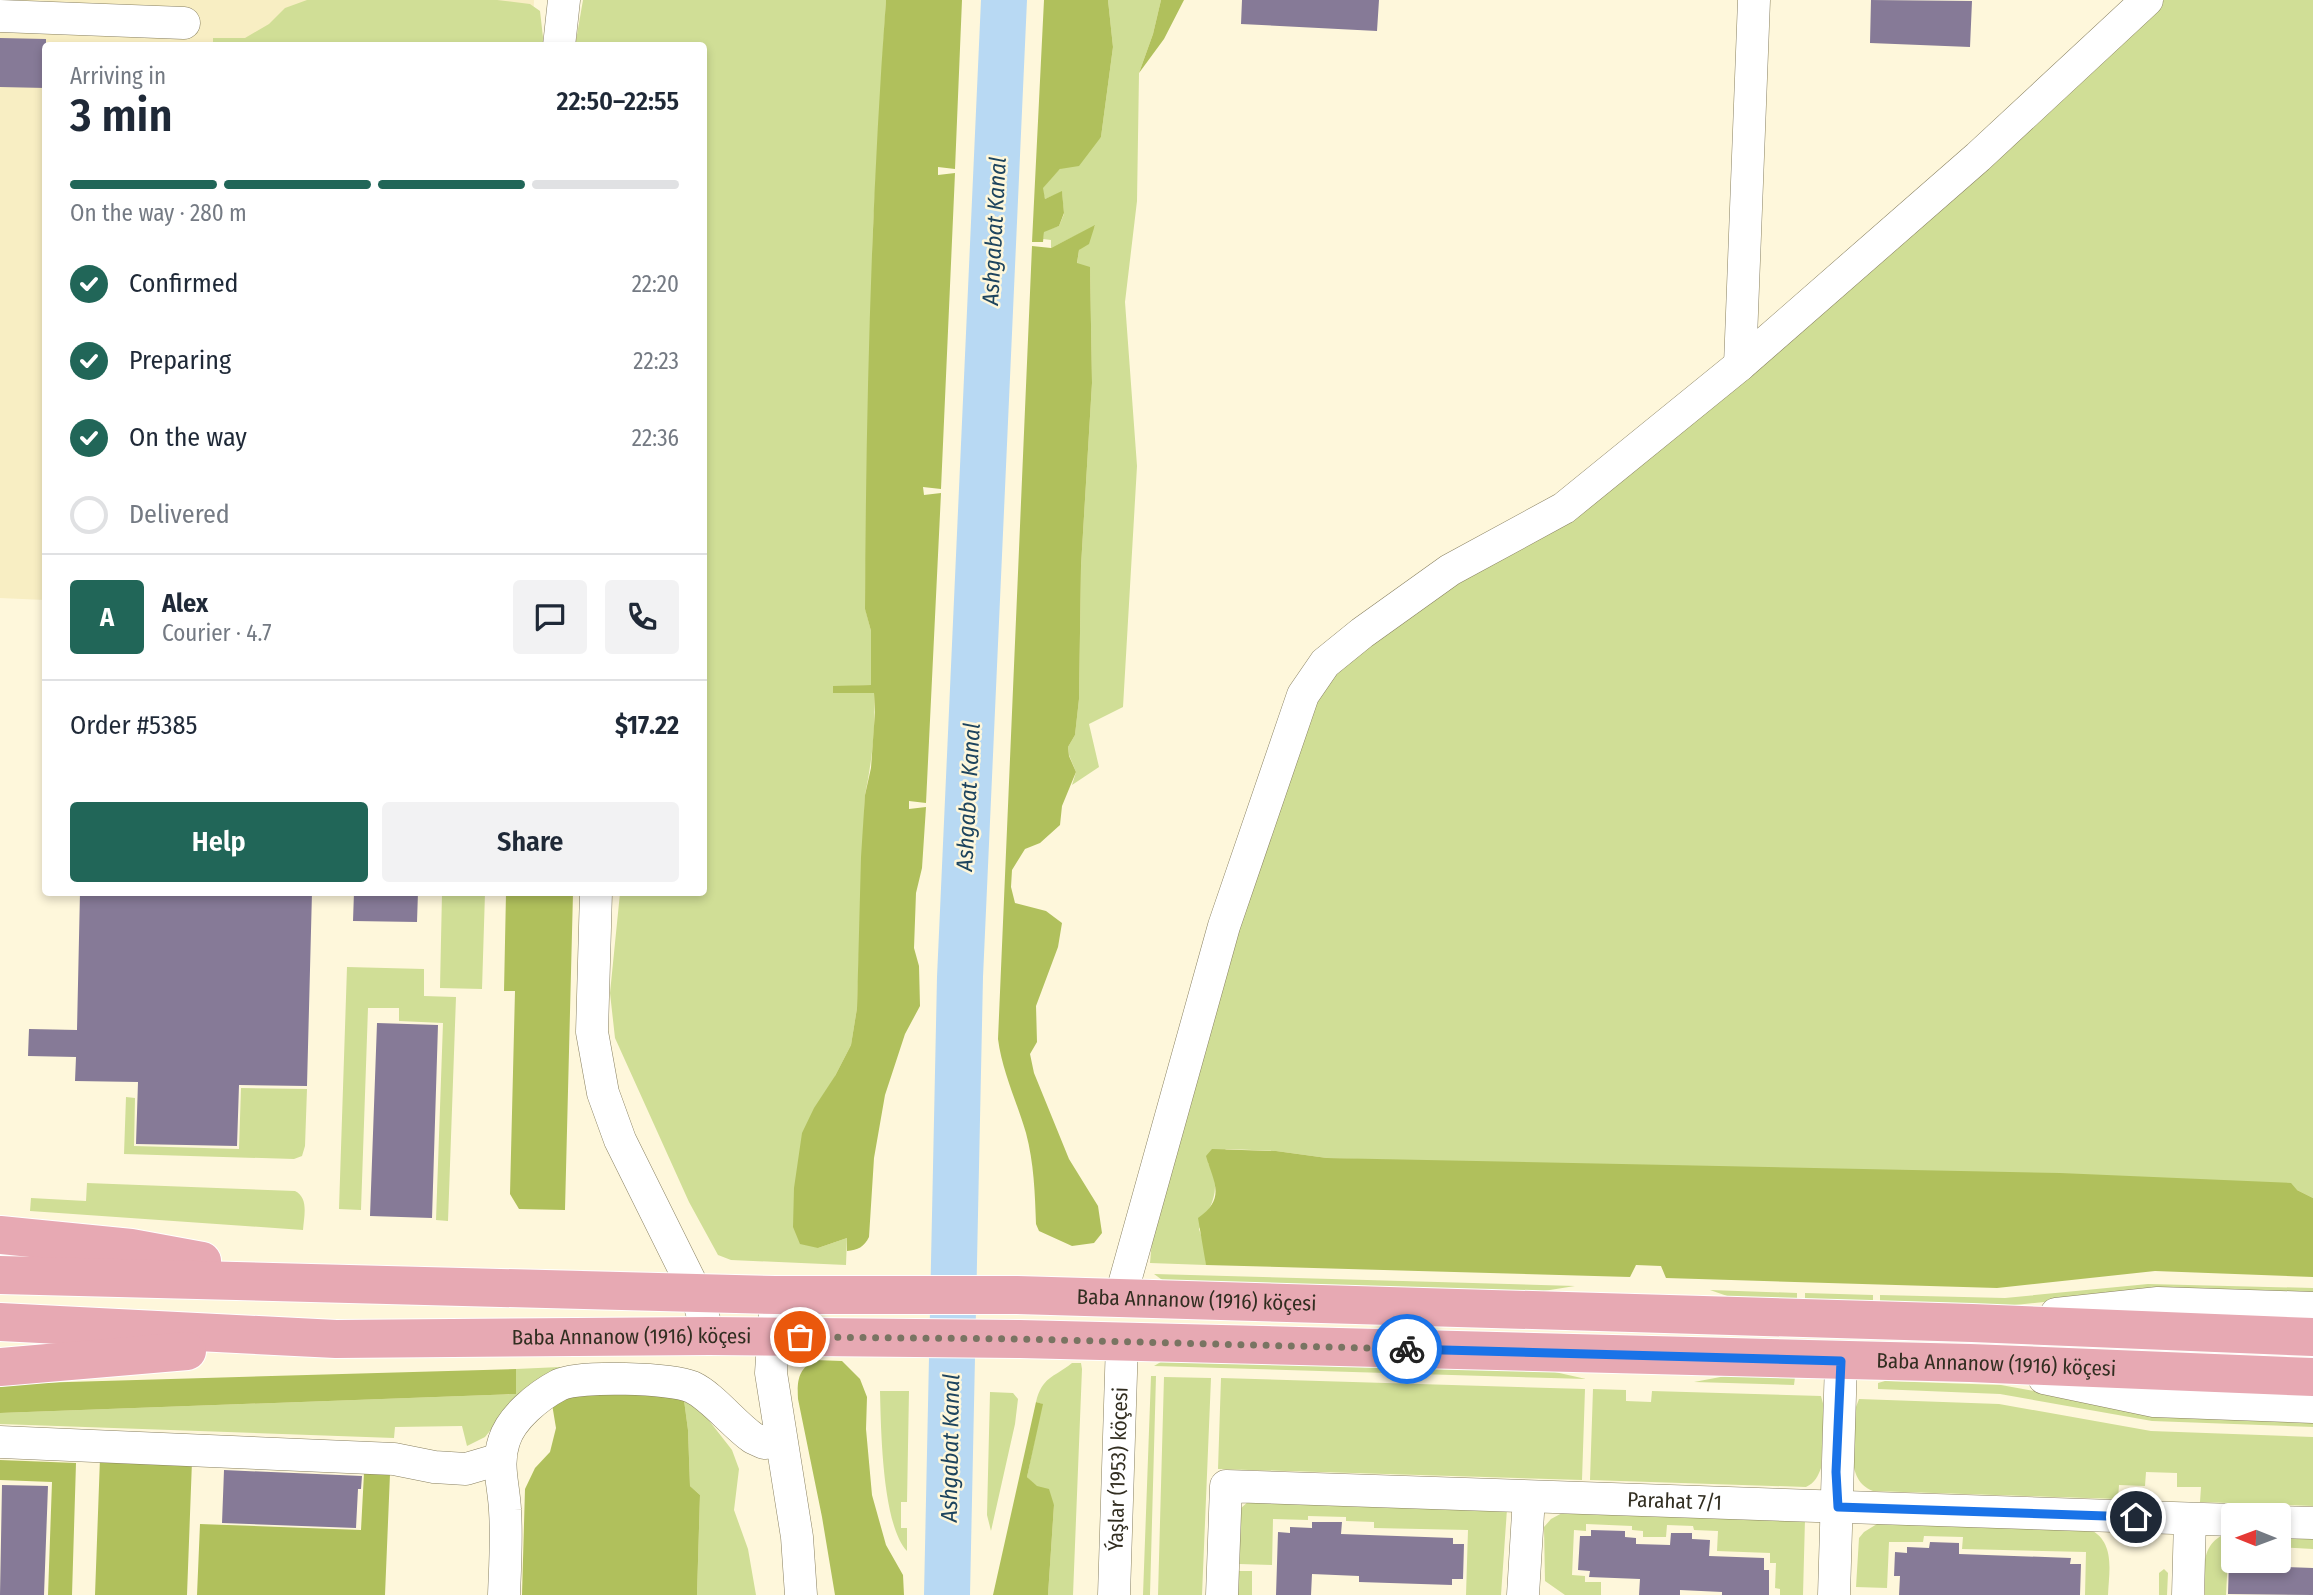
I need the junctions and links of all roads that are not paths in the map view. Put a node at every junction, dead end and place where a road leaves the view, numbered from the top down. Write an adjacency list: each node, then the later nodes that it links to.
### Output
1 (564, 0): 6 (street)
2 (1754, 0): 7 (street)
3 (2147, 0): 7 (street)
4 (0, 16): 5 (street)
5 (184, 23)
6 (559, 42)
7 (1741, 365): 14 (street)
8 (596, 896): 12 (street)
9 (0, 1235): 11 (main road)
10 (0, 1275): 11 (main road, Baba Annanow (1916) köçesi)
11 (318, 1282): 12 (main road, Baba Annanow (1916) köçesi)
12 (696, 1293): 13 (main road, Baba Annanow (1916) köçesi); 18 (street)
13 (775, 1295): 14 (main road, Baba Annanow (1916) köçesi); 19 (street)
14 (1120, 1299): 17 (main road, Baba Annanow (1916) köçesi)
15 (2313, 1308): 17 (street, Baba Annanow (1916) köçesi)
16 (0, 1322): 21 (main road, Baba Annanow (1916) köçesi)
17 (1972, 1323): 20 (main road, Baba Annanow (1916) köçesi)
18 (709, 1336): 19 (main road, Baba Annanow (1916) köçesi); 21 (main road, Baba Annanow (1916) köçesi)
19 (775, 1337): 22 (main road, Baba Annanow (1916) köçesi); 29 (street)
20 (2313, 1337)
21 (336, 1339): 25 (main road)
22 (1122, 1342): 23 (main road, Baba Annanow (1916) köçesi); 39 (street, Ýaşlar (1953) köçesi)
23 (1841, 1361): 24 (main road, Baba Annanow (1916) köçesi); 32 (street)
24 (1970, 1363): 26 (main road, Baba Annanow (1916) köçesi); 27 (street)
25 (0, 1367)
26 (2313, 1377)
27 (2313, 1407)
28 (0, 1441): 30 (street)
29 (781, 1441): 30 (street); 38 (street)
30 (500, 1459): 37 (street)
31 (1529, 1497): 32 (street, Parahat 7/1); 40 (street, Parahat 7/1); 41 (street)
32 (1838, 1507): 33 (street, Parahat 7/1); 42 (street)
33 (2190, 1519): 34 (street, Parahat 7/1); 43 (street)
34 (2221, 1520)
35 (2291, 1522): 36 (street)
36 (2313, 1523)
37 (504, 1595)
38 (802, 1595)
39 (1114, 1595)
40 (1222, 1595)
41 (1524, 1595)
42 (1835, 1595)
43 (2188, 1595)

